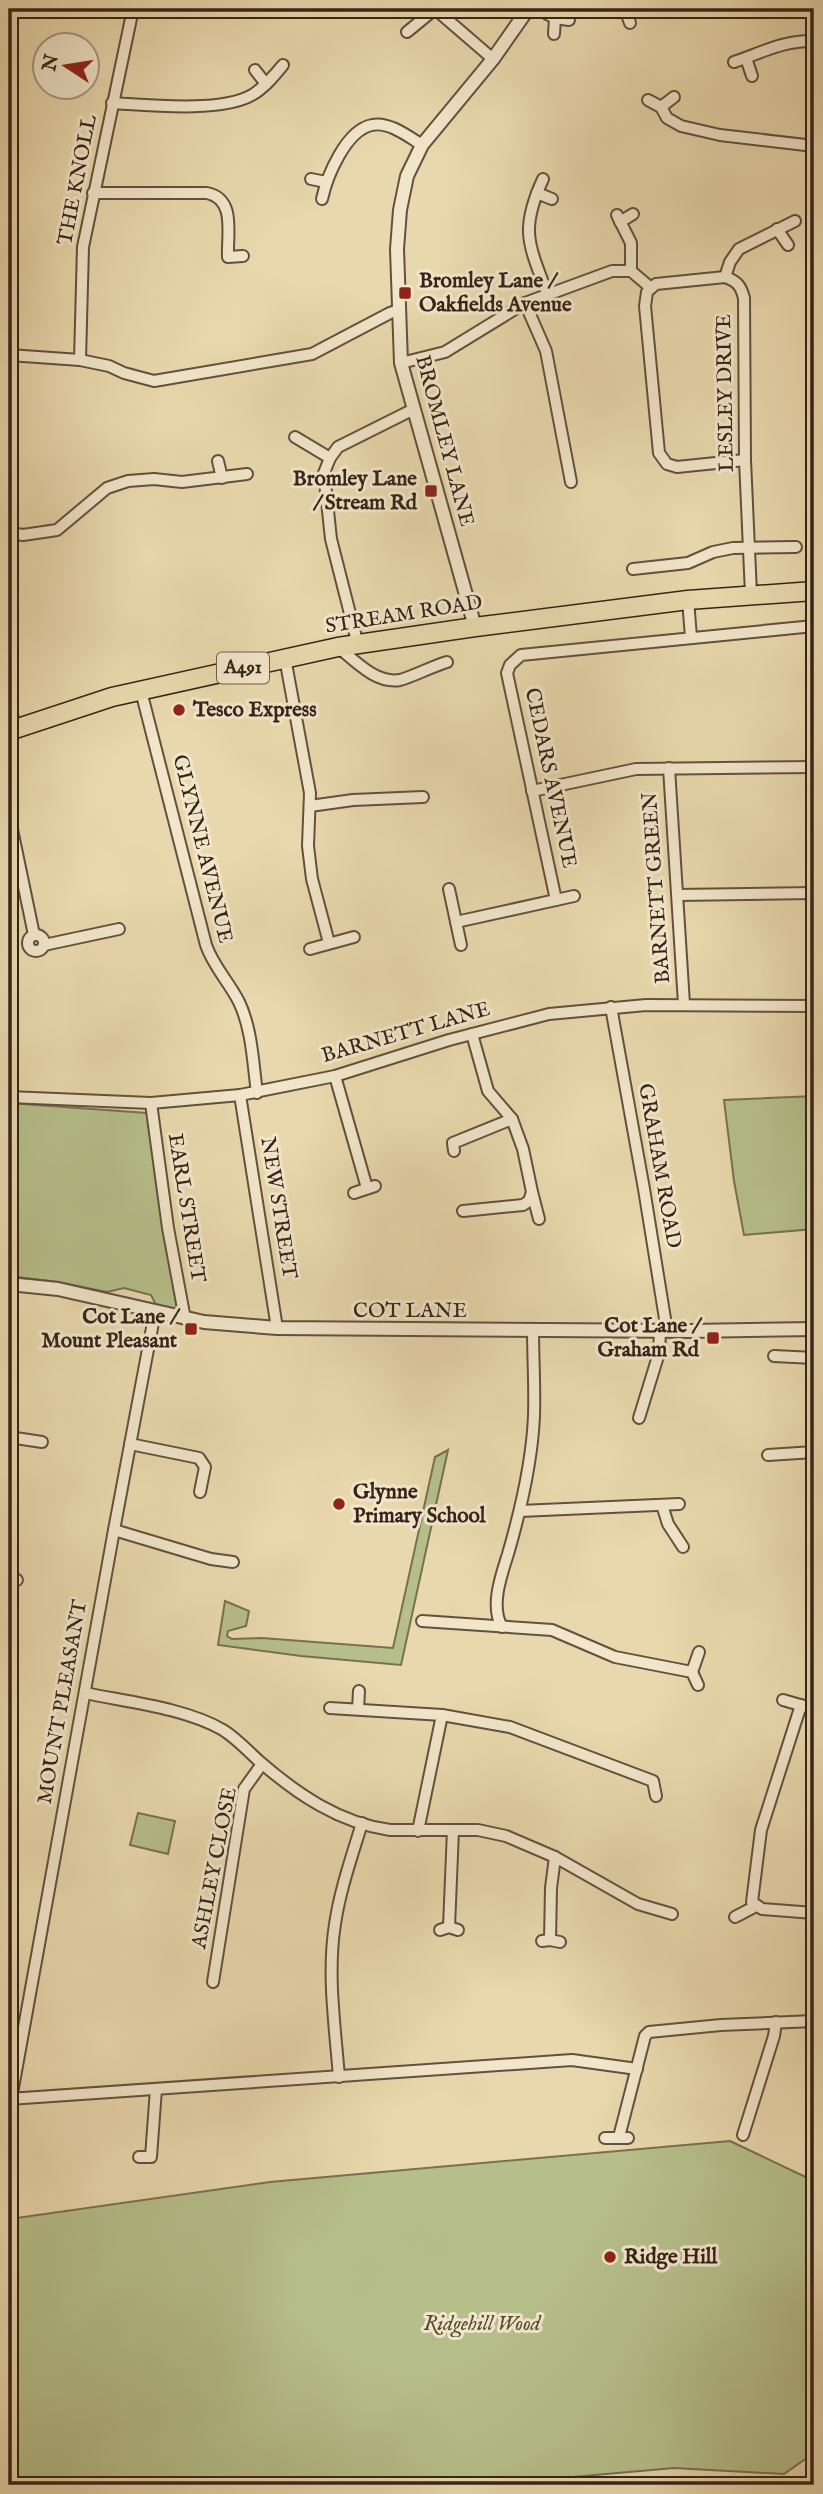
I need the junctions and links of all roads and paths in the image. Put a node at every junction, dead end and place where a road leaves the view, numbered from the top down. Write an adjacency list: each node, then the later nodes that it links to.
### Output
1 (134, 9): 21 (street, THE KNOLL)
2 (435, 9): 9 (street); 13 (street)
3 (528, 9): 13 (street, BROMLEY LANE)
4 (538, 9): 6 (street)
5 (627, 9): 8 (street)
6 (555, 18): 7 (street); 10 (street)
7 (569, 20)
8 (630, 23)
9 (407, 32)
10 (554, 34)
11 (814, 41): 12 (street)
12 (746, 58): 14 (street); 17 (street)
13 (493, 59): 23 (street, BROMLEY LANE)
14 (733, 62)
15 (283, 65): 18 (street)
16 (255, 70): 18 (street)
17 (752, 76)
18 (266, 84): 21 (street)
19 (674, 97): 22 (street)
20 (648, 100): 22 (street)
21 (112, 103): 28 (street, THE KNOLL)
22 (661, 107): 24 (street)
23 (422, 145): 27 (street); 42 (street, BROMLEY LANE)
24 (814, 146)
25 (543, 178): 29 (street)
26 (311, 179): 27 (street)
27 (326, 182): 30 (street)
28 (93, 193): 36 (street); 44 (street, THE KNOLL)
29 (537, 193): 31 (street); 40 (street)
30 (322, 199)
31 (552, 199)
32 (633, 215): 37 (street)
33 (795, 221): 34 (street)
34 (777, 229): 35 (street); 38 (street)
35 (788, 245)
36 (243, 256)
37 (631, 271): 39 (street); 40 (street)
38 (725, 277): 39 (street); 49 (street, LESLEY DRIVE)
39 (651, 288): 49 (street)
40 (547, 293): 41 (street)
41 (525, 303): 45 (street); 53 (street)
42 (399, 310): 44 (street); 45 (street, BROMLEY LANE)
43 (9, 355): 44 (street)
44 (80, 360)
45 (401, 363): 46 (street, BROMLEY LANE)
46 (414, 409): 48 (street); 62 (street, BROMLEY LANE)
47 (295, 437): 48 (street)
48 (330, 458): 64 (street)
49 (746, 460): 55 (street, LESLEY DRIVE)
50 (218, 461): 52 (street)
51 (247, 474): 52 (street)
52 (222, 478): 54 (street)
53 (571, 482)
54 (9, 533)
55 (749, 547): 56 (street); 57 (street); 59 (street, LESLEY DRIVE)
56 (796, 547)
57 (633, 569)
58 (814, 591): 59 (highway, STREAM ROAD / A491)
59 (751, 594): 60 (highway, STREAM ROAD / A491)
60 (688, 600): 62 (highway, STREAM ROAD / A491); 63 (street)
61 (814, 626): 63 (street)
62 (475, 627): 64 (highway, STREAM ROAD / A491)
63 (691, 637): 73 (street, CEDARS AVENUE)
64 (358, 645): 65 (highway, STREAM ROAD / A491)
65 (338, 647): 66 (highway, STREAM ROAD / A491); 67 (street)
66 (285, 658): 68 (highway, STREAM ROAD / A491); 75 (street)
67 (447, 662)
68 (141, 691): 70 (highway, STREAM ROAD / A491); 93 (street, GLYNNE AVENUE)
69 (9, 701): 70 (street)
70 (12, 729)
71 (814, 767): 72 (street)
72 (669, 768): 73 (street); 79 (street, BARNETT GREEN)
73 (532, 791): 81 (street, CEDARS AVENUE)
74 (423, 797): 75 (street)
75 (310, 806): 85 (street)
76 (9, 815): 83 (street)
77 (449, 889): 82 (street)
78 (814, 892): 79 (street)
79 (678, 895): 88 (street, BARNETT GREEN)
80 (574, 896): 81 (street, CEDARS AVENUE)
81 (556, 900): 82 (street, CEDARS AVENUE)
82 (456, 922): 86 (street)
83 (119, 929)
84 (354, 937): 85 (street)
85 (329, 943): 87 (street)
86 (461, 945)
87 (310, 949)
88 (684, 1004): 89 (street, BARNETT LANE); 90 (street, BARNETT LANE)
89 (814, 1006)
90 (611, 1007): 91 (street, BARNETT LANE); 109 (street, GRAHAM ROAD)
91 (472, 1034): 92 (street, BARNETT LANE); 97 (street)
92 (335, 1076): 93 (street, BARNETT LANE); 100 (street)
93 (257, 1093): 94 (street, BARNETT LANE)
94 (240, 1095): 96 (street, BARNETT LANE); 106 (street, NEW STREET)
95 (9, 1097): 96 (street, BARNETT LANE)
96 (151, 1103): 105 (street, EARL STREET)
97 (512, 1119): 98 (street); 99 (street)
98 (454, 1151)
99 (533, 1192): 101 (street); 102 (street)
100 (354, 1193)
101 (463, 1211)
102 (539, 1219)
103 (9, 1284): 104 (street, COT LANE)
104 (155, 1312): 105 (street, COT LANE); 115 (street, MOUNT PLEASANT)
105 (185, 1319): 106 (street, COT LANE)
106 (277, 1328): 107 (street, COT LANE)
107 (533, 1329): 109 (street, COT LANE); 121 (street)
108 (814, 1329): 109 (street, COT LANE)
109 (663, 1331): 112 (street, GRAHAM ROAD)
110 (775, 1356): 111 (street)
111 (814, 1358)
112 (639, 1418)
113 (9, 1437): 114 (street)
114 (42, 1442)
115 (130, 1444): 118 (street); 122 (street, MOUNT PLEASANT)
116 (814, 1452): 117 (street)
117 (768, 1455)
118 (200, 1492)
119 (679, 1504): 120 (street)
120 (662, 1505): 121 (street); 123 (street)
121 (520, 1511): 126 (street)
122 (114, 1530): 124 (street); 131 (street, MOUNT PLEASANT)
123 (683, 1547)
124 (233, 1562)
125 (422, 1621): 126 (street)
126 (502, 1626): 128 (street)
127 (699, 1652): 128 (street)
128 (692, 1672): 129 (street)
129 (698, 1685)
130 (359, 1691): 135 (street)
131 (85, 1693): 138 (street); 158 (street, MOUNT PLEASANT)
132 (783, 1700): 133 (street)
133 (801, 1705): 136 (street); 146 (street)
134 (330, 1708): 135 (street)
135 (358, 1709): 137 (street)
136 (814, 1709)
137 (442, 1715): 140 (street); 144 (street)
138 (262, 1764): 142 (street); 152 (street, ASHLEY CLOSE)
139 (664, 1772): 140 (street)
140 (653, 1781): 141 (street)
141 (656, 1796)
142 (362, 1823): 144 (street); 156 (street)
143 (453, 1830): 144 (street); 145 (street); 150 (street)
144 (418, 1831)
145 (555, 1857): 148 (street); 151 (street)
146 (756, 1906): 147 (street); 149 (street)
147 (814, 1913)
148 (672, 1914)
149 (735, 1917)
150 (449, 1929)
151 (550, 1941)
152 (213, 1982)
153 (814, 2021): 154 (street)
154 (776, 2022): 155 (street); 159 (street)
155 (637, 2069): 156 (street, MOUNT PLEASANT); 160 (street)
156 (339, 2077): 157 (street, MOUNT PLEASANT)
157 (156, 2090): 158 (street, MOUNT PLEASANT); 161 (street)
158 (10, 2099)
159 (742, 2135)
160 (605, 2138)
161 (139, 2157)

